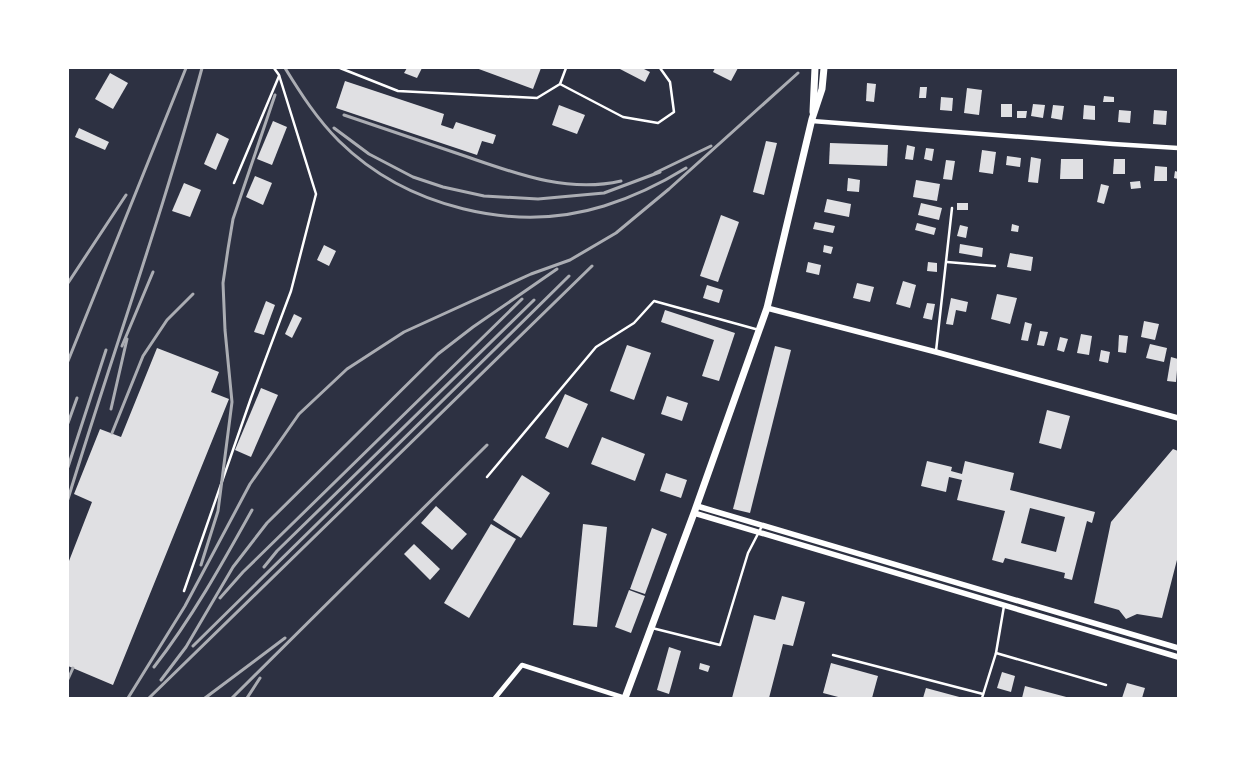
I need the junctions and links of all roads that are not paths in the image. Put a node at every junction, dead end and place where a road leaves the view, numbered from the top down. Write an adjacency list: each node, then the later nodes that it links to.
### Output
1 (274, 68): 7 (lane)
2 (340, 68): 8 (lane)
3 (566, 68): 8 (lane)
4 (660, 68): 8 (lane)
5 (815, 68): 9 (main road)
6 (824, 68): 9 (main road)
7 (279, 76): 11 (lane); 23 (lane)
8 (560, 84)
9 (812, 120): 10 (street); 15 (main road)
10 (1178, 148)
11 (234, 183)
12 (952, 208): 13 (lane)
13 (946, 262): 14 (lane); 17 (lane)
14 (995, 266)
15 (767, 308): 16 (main road); 17 (street)
16 (760, 330): 19 (lane); 20 (main road)
17 (936, 352): 18 (street)
18 (1178, 418)
19 (488, 477)
20 (695, 510): 21 (street); 22 (street); 25 (main road)
21 (762, 526): 22 (lane); 26 (street)
22 (760, 533): 24 (street); 25 (lane)
23 (184, 591)
24 (1004, 606): 27 (lane); 29 (street)
25 (651, 627): 33 (main road)
26 (1178, 648)
27 (996, 653): 30 (lane); 31 (lane)
28 (833, 655): 31 (lane)
29 (1178, 657)
30 (1106, 685)
31 (983, 696)
32 (495, 698): 33 (street)
33 (625, 698)

